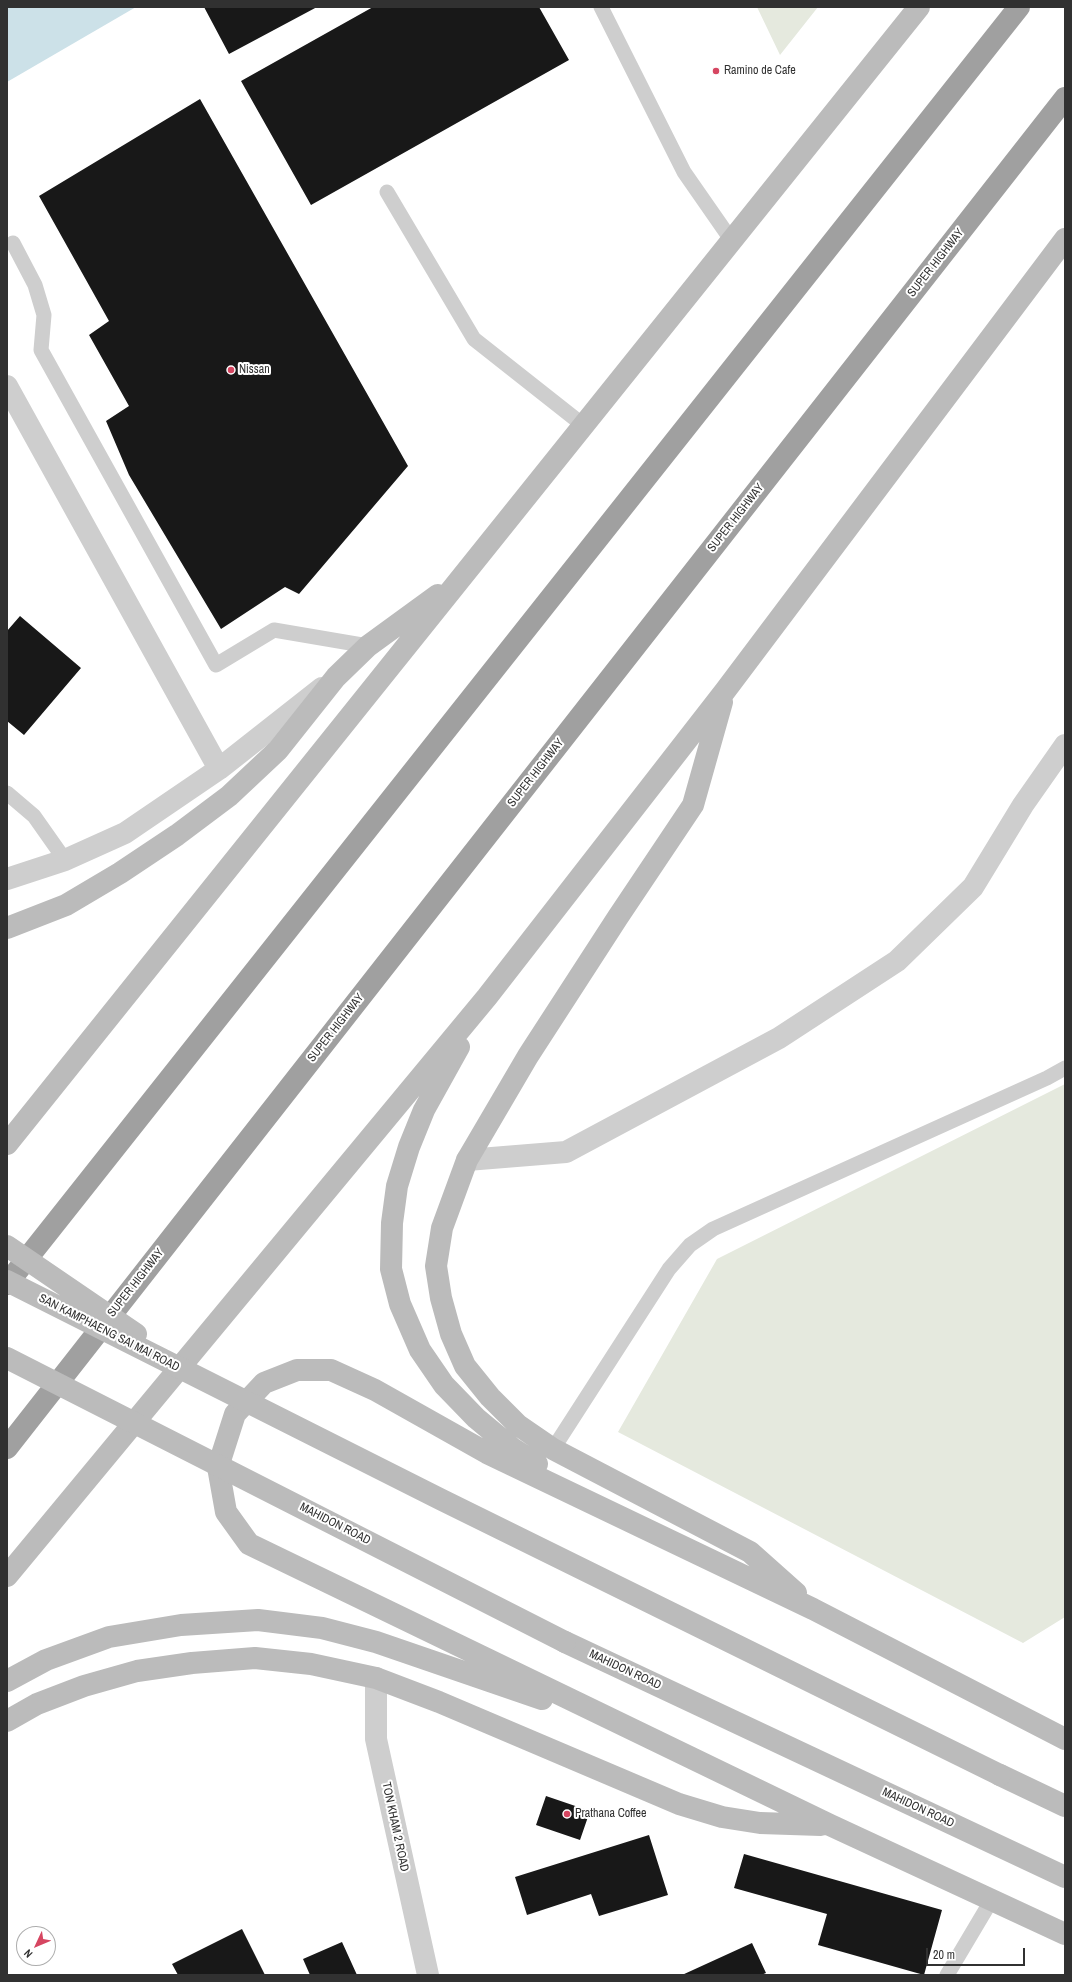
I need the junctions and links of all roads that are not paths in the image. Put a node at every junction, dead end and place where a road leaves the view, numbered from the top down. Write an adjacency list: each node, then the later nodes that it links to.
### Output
1 (601, 7): 7 (lane)
2 (919, 7): 7 (main road)
3 (1018, 7): 26 (highway)
4 (1065, 98): 29 (highway, SUPER HIGHWAY)
5 (387, 192): 10 (lane)
6 (1065, 239): 14 (main road)
7 (732, 241): 10 (main road)
8 (13, 243): 12 (lane)
9 (7, 386): 16 (street)
10 (584, 425): 11 (main road)
11 (461, 578): 12 (main road); 23 (main road)
12 (368, 646): 13 (main road)
13 (336, 677): 16 (street); 20 (main road)
14 (725, 692): 21 (main road); 24 (main road)
15 (1065, 745): 24 (street)
16 (219, 769): 18 (street)
17 (7, 793): 18 (lane)
18 (65, 860): 19 (street)
19 (7, 879)
20 (7, 928)
21 (487, 997): 31 (main road); 32 (main road)
22 (1065, 1068): 30 (lane)
23 (7, 1144)
24 (467, 1160): 30 (main road)
25 (7, 1246): 28 (main road, bridge)
26 (7, 1283): 28 (main road, SAN KAMPHAENG SAI MAI ROAD, bridge)
27 (7, 1358): 41 (main road, MAHIDON ROAD, bridge)
28 (212, 1385): 39 (main road, bridge)
29 (7, 1448)
30 (553, 1449): 33 (main road)
31 (636, 1525): 33 (main road); 37 (main road)
32 (7, 1576)
33 (813, 1609): 38 (main road)
34 (376, 1678): 36 (main road); 40 (main road); 44 (street, TON KHAM 2 ROAD)
35 (7, 1681): 37 (main road)
36 (7, 1721)
37 (643, 1735): 40 (main road)
38 (1065, 1739)
39 (1065, 1806)
40 (830, 1826): 42 (main road)
41 (1065, 1877)
42 (991, 1901): 43 (main road); 45 (lane)
43 (1065, 1934)
44 (428, 1975)
45 (946, 1975)

